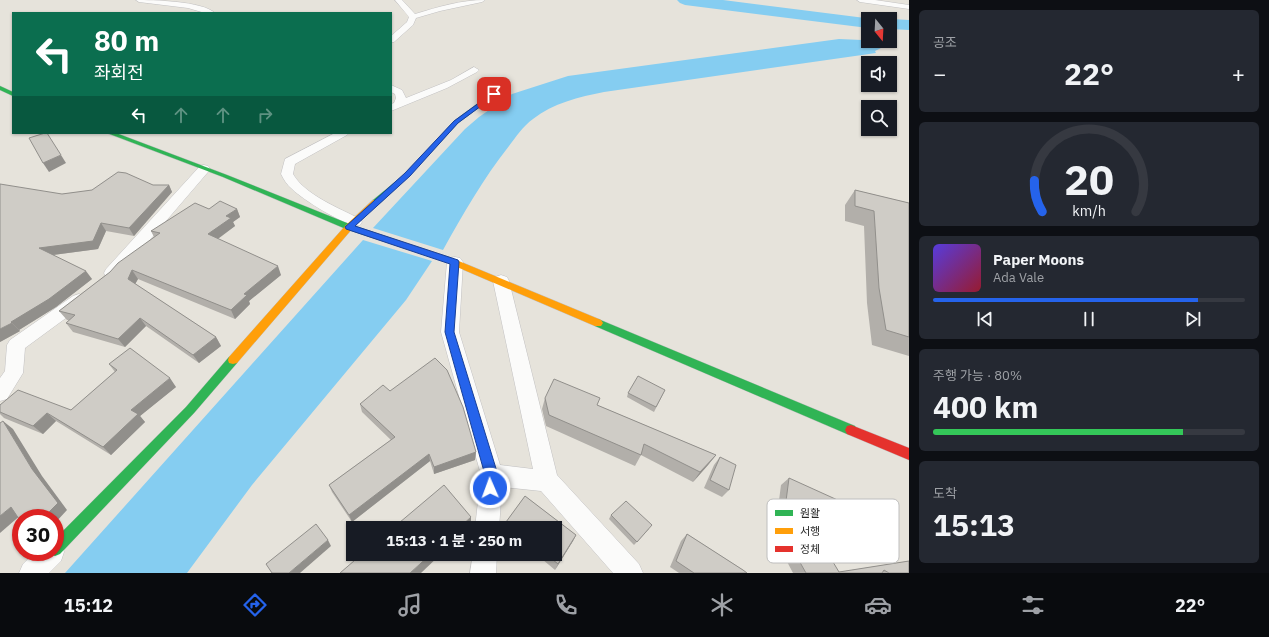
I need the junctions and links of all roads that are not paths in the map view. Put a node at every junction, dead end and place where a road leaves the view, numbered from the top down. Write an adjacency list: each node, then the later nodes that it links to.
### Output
1 (139, 0): 6 (street)
2 (398, 0): 7 (street)
3 (482, 0): 7 (street)
4 (860, 0): 5 (street)
5 (909, 7)
6 (210, 12)
7 (413, 17): 8 (street)
8 (392, 39)
9 (474, 70): 14 (street)
10 (0, 88): 12 (main road)
11 (392, 88): 14 (street)
12 (12, 94)
13 (494, 94): 18 (main road)
14 (395, 106)
15 (113, 134): 17 (main road)
16 (341, 134): 18 (street)
17 (204, 169): 18 (main road); 21 (street)
18 (354, 226): 19 (main road); 26 (main road)
19 (450, 260): 20 (main road); 23 (street)
20 (501, 281): 22 (main road); 24 (street)
21 (0, 393)
22 (909, 454)
23 (492, 475): 24 (street); 25 (street)
24 (547, 481): 31 (street)
25 (488, 521)
26 (64, 540)
27 (43, 561): 29 (street)
28 (484, 561): 30 (street)
29 (32, 573)
30 (483, 573)
31 (630, 573)

